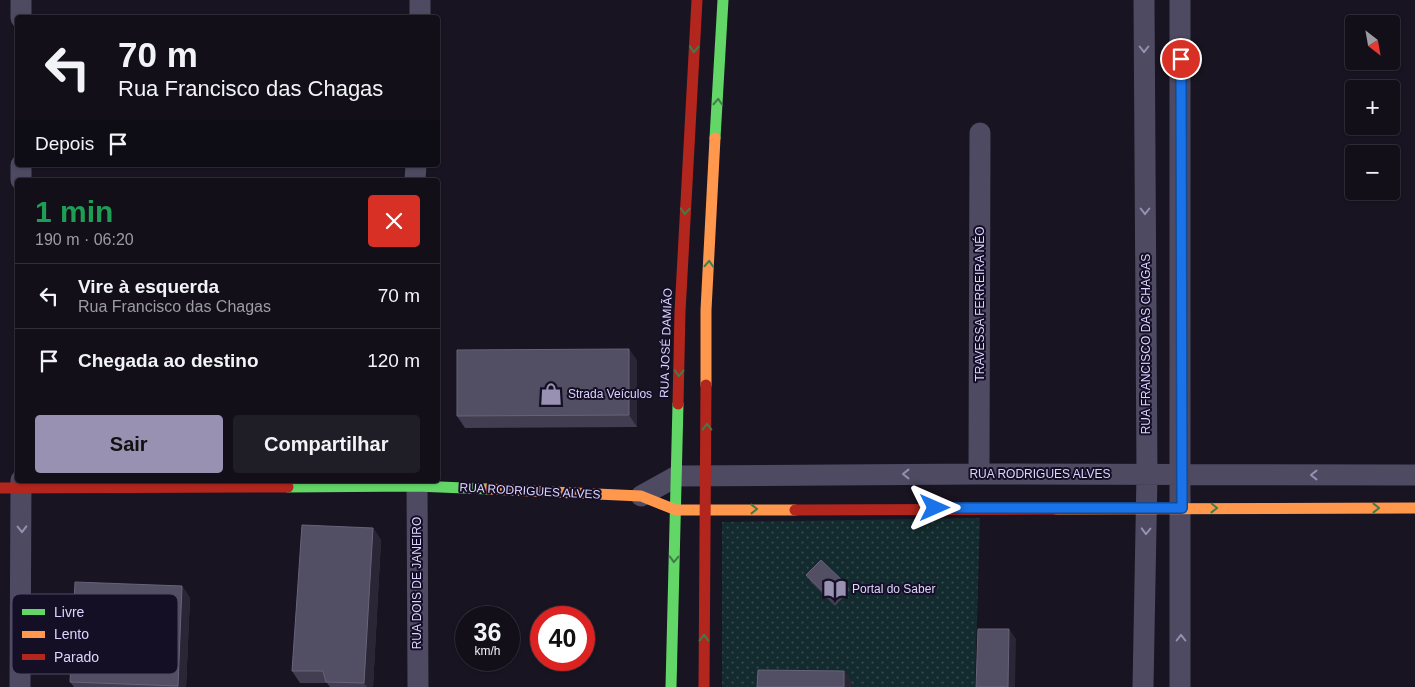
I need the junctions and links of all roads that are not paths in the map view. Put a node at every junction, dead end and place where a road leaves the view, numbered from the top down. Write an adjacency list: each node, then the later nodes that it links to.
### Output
1 (21, 0): 7 (street)
2 (420, 0): 8 (street)
3 (697, 0): 14 (street, RUA JOSÉ DAMIÃO, one-way to 14)
4 (723, 0): 15 (street, one-way to 4)
5 (1144, 0): 11 (street, RUA FRANCISCO DAS CHAGAS, one-way to 11)
6 (1180, 0): 12 (street)
7 (21, 15)
8 (420, 15)
9 (980, 134): 10 (street, TRAVESSA FERREIRA NÉO)
10 (979, 474): 11 (street, RUA RODRIGUES ALVES); 15 (street, RUA RODRIGUES ALVES, one-way to 15)
11 (1147, 474): 12 (street, RUA RODRIGUES ALVES); 19 (street, RUA FRANCISCO DAS CHAGAS)
12 (1182, 474): 13 (street, RUA RODRIGUES ALVES, one-way to 12); 20 (street)
13 (1415, 475)
14 (677, 476): 15 (street, RUA RODRIGUES ALVES); 18 (street, RUA RODRIGUES ALVES); 22 (street, RUA JOSÉ DAMIÃO)
15 (707, 476): 23 (street)
16 (417, 483): 17 (street, RUA RODRIGUES ALVES); 18 (street, RUA RODRIGUES ALVES); 27 (street, RUA DOIS DE JANEIRO)
17 (14, 486): 24 (street, one-way to 24)
18 (640, 496): 22 (street, RUA RODRIGUES ALVES)
19 (1147, 507): 20 (street, RUA RODRIGUES ALVES); 23 (street, RUA RODRIGUES ALVES, one-way to 19); 30 (street, RUA FRANCISCO DAS CHAGAS, one-way to 30)
20 (1182, 508): 21 (street, RUA RODRIGUES ALVES, one-way to 21); 31 (street, one-way to 20)
21 (1415, 508)
22 (676, 510): 23 (street, RUA RODRIGUES ALVES); 28 (street, RUA JOSÉ DAMIÃO, one-way to 28)
23 (705, 510): 29 (street, one-way to 23)
24 (17, 594)
25 (20, 674): 26 (street, one-way to 26)
26 (20, 687)
27 (418, 687)
28 (671, 687)
29 (704, 687)
30 (1143, 687)
31 (1180, 687)

